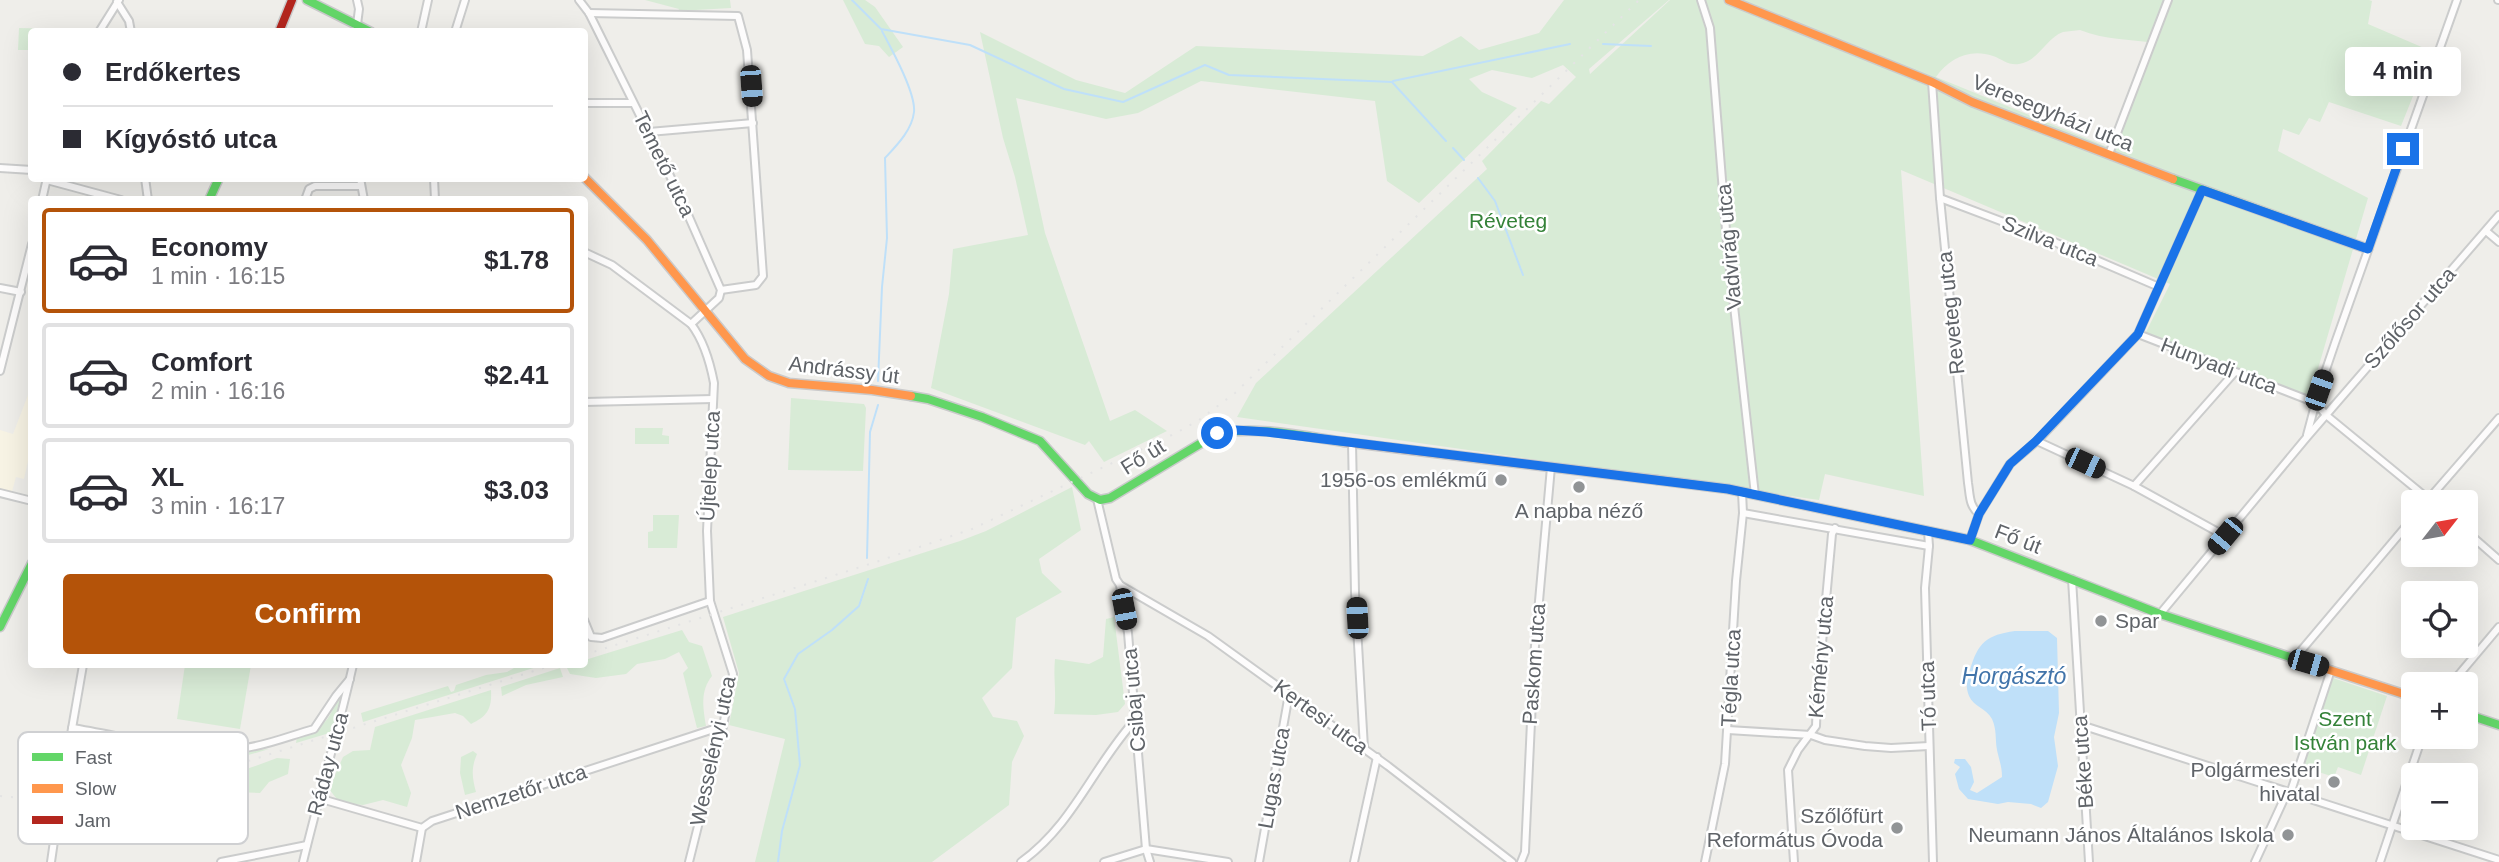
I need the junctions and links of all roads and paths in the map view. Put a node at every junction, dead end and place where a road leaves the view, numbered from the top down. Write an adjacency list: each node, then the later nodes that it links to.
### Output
1 (292, 0): 16 (main road)
2 (307, 0): 13 (main road)
3 (357, 0): 13 (street)
4 (428, 0): 17 (street)
5 (465, 0): 18 (street)
6 (579, 0): 12 (street, Temető utca)
7 (1701, 0): 63 (street, Vadvirág utca)
8 (1729, 0): 19 (main road, Veresegyházi utca)
9 (2168, 0): 24 (street)
10 (2457, 0): 37 (street)
11 (118, 1): 14 (street); 15 (street)
12 (589, 13): 21 (street, Temető utca); 22 (street)
13 (356, 27)
14 (101, 28)
15 (130, 28)
16 (281, 28)
17 (422, 28)
18 (456, 28)
19 (1932, 82): 24 (main road, Veresegyházi utca); 33 (street, Reveteg utca)
20 (588, 103): 21 (street)
21 (633, 103): 23 (street, Temető utca)
22 (753, 123): 23 (street); 42 (street)
23 (649, 132): 42 (street, Temető utca)
24 (2109, 154): 30 (main road, Veresegyházi utca)
25 (0, 168): 26 (street)
26 (28, 170)
27 (588, 181): 44 (main road, Andrássy út)
28 (58, 182): 31 (street)
29 (360, 182): 32 (street)
30 (2202, 190): 37 (main road, Veresegyházi utca); 40 (street)
31 (107, 196)
32 (306, 196)
33 (1940, 198): 40 (street, Szilva utca); 67 (street, Reveteg utca)
34 (2499, 215): 35 (street, Szőlősor utca)
35 (2486, 231): 36 (street); 52 (street, Szőlősor utca)
36 (2499, 242)
37 (2368, 249): 51 (street)
38 (588, 254): 45 (street, Újtelep utca)
39 (28, 261): 43 (street)
40 (2159, 287): 46 (street)
41 (0, 288): 43 (street)
42 (721, 290): 44 (street)
43 (21, 292): 47 (street)
44 (706, 311): 45 (street); 64 (main road, Andrássy út)
45 (691, 324): 49 (street, Újtelep utca)
46 (2138, 334): 48 (street, Hunyadi utca); 55 (street)
47 (0, 371)
48 (2234, 373): 51 (street, Hunyadi utca); 58 (street)
49 (713, 399): 50 (street); 79 (street, Újtelep utca)
50 (588, 402)
51 (2316, 403): 52 (street); 54 (street)
52 (2326, 415): 54 (street, Szőlősor utca); 59 (street)
53 (2499, 418): 60 (street)
54 (2307, 438): 71 (street, Szőlősor utca)
55 (2036, 441): 58 (street); 67 (street)
56 (1352, 443): 57 (main road, Fő út); 64 (main road, Fő út); 104 (street)
57 (1551, 467): 61 (main road, Fő út); 127 (street, Paskom utca)
58 (2134, 486): 71 (street)
59 (2416, 490)
60 (2438, 490)
61 (1742, 492): 63 (main road, Fő út); 66 (street, Tégla utca)
62 (0, 493): 65 (street)
63 (1755, 495): 69 (main road, Fő út)
64 (1097, 499): 78 (street, Csibaj utca)
65 (28, 500)
66 (1743, 513): 68 (street); 98 (street, Tégla utca)
67 (1979, 514): 72 (street)
68 (1835, 528): 74 (street); 101 (street, Kémény utca)
69 (1928, 531): 72 (main road, Fő út); 74 (street, Tó utca)
70 (2401, 532): 84 (street)
71 (2225, 536): 80 (street, Szőlősor utca)
72 (1970, 540): 77 (main road, Fő út)
73 (2478, 542): 75 (street)
74 (1929, 545): 102 (street, Tó utca)
75 (2499, 560)
76 (28, 572): 81 (main road)
77 (2072, 579): 80 (main road, Fő út); 94 (street, Béke utca)
78 (1120, 585): 91 (street, Kertesi utca); 93 (street, Csibaj utca)
79 (710, 601): 83 (street); 96 (street, Wesselényi utca)
80 (2160, 614): 84 (main road, Fő út)
81 (0, 627)
82 (2499, 627): 88 (street)
83 (588, 631)
84 (2294, 659): 87 (main road, Fő út)
85 (82, 668): 97 (street)
86 (352, 668): 89 (street, Ráday utca)
87 (2331, 670): 90 (main road, Fő út); 107 (street)
88 (2461, 672)
89 (350, 679): 103 (street); 108 (street, Ráday utca)
90 (2401, 693)
91 (1289, 694): 104 (street, Kertesi utca); 124 (street, Lugas utca)
92 (2478, 718): 95 (main road)
93 (1136, 719): 113 (street, Csibaj utca); 120 (street)
94 (2081, 725): 107 (street); 131 (street, Béke utca)
95 (2499, 725)
96 (723, 726): 110 (street, Nemzetőr utca); 119 (street, Wesselényi utca)
97 (72, 728): 99 (street); 100 (street)
98 (1728, 730): 101 (street); 128 (street, Tégla utca)
99 (71, 732)
100 (96, 732)
101 (1811, 735): 102 (street); 129 (street, Kémény utca)
102 (1929, 746): 130 (street, Tó utca)
103 (248, 748)
104 (1364, 748): 106 (street, Kertesi utca)
105 (2418, 749): 109 (street)
106 (1377, 757): 125 (street); 126 (street, Kertesi utca)
107 (2290, 794): 109 (street); 132 (street)
108 (318, 798): 110 (street); 112 (street, Ráday utca)
109 (2392, 825): 114 (street); 133 (street)
110 (422, 828): 118 (street)
111 (54, 844): 115 (street)
112 (307, 845): 116 (street); 117 (street, Ráday utca)
113 (1146, 849): 121 (street); 122 (street, Csibaj utca); 123 (street)
114 (2499, 860)
115 (51, 862)
116 (221, 862)
117 (303, 862)
118 (416, 862)
119 (689, 862)
120 (1021, 862)
121 (1104, 862)
122 (1150, 862)
123 (1228, 862)
124 (1259, 862)
125 (1353, 862)
126 (1512, 862)
127 (1521, 862)
128 (1705, 862)
129 (1794, 862)
130 (1933, 862)
131 (2090, 862)
132 (2255, 862)
133 (2380, 862)

